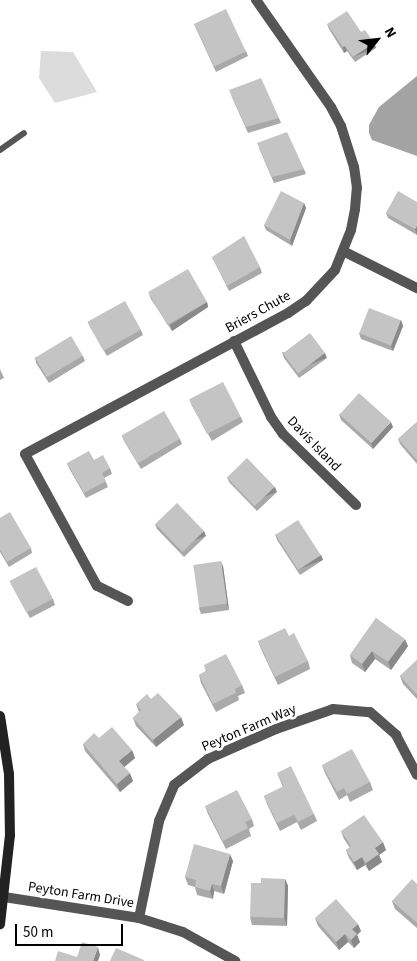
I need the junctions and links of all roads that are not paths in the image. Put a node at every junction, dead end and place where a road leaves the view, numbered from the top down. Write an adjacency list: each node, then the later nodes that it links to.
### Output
1 (256, 0): 4 (street, Briers Chute)
2 (24, 133): 3 (lane)
3 (0, 150)
4 (343, 251): 5 (street); 6 (street, Briers Chute)
5 (417, 288)
6 (234, 341): 7 (street, Davis Island); 8 (street, Briers Chute)
7 (356, 505)
8 (128, 601)
9 (0, 716): 11 (street)
10 (417, 774): 12 (street, Peyton Farm Way)
11 (4, 898): 12 (street, Peyton Farm Drive); 13 (street)
12 (139, 918): 14 (street, Peyton Farm Drive)
13 (0, 924)
14 (235, 961)

